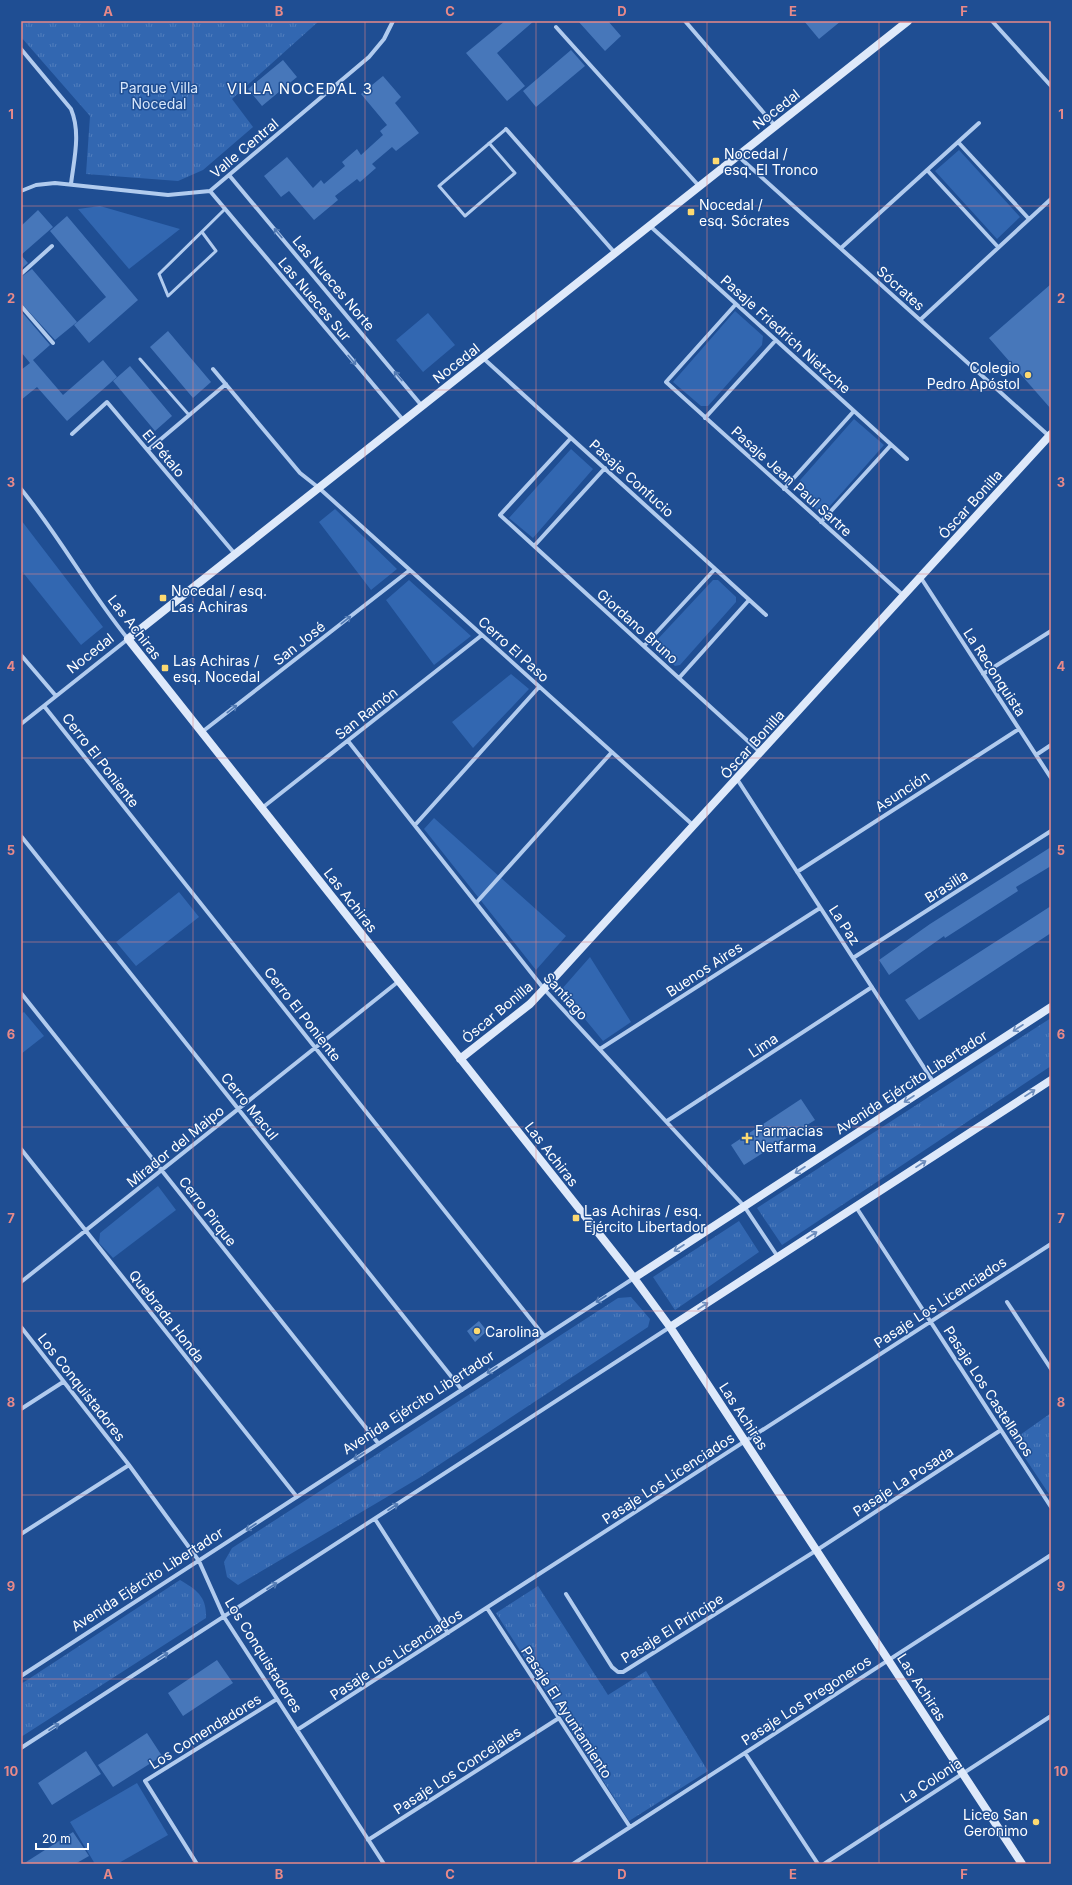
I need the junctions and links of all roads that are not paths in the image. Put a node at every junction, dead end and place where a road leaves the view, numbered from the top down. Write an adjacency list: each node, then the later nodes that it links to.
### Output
1 (393, 21): 15 (street, Valle Central)
2 (685, 21): 9 (street)
3 (992, 21): 7 (street)
4 (905, 22): 9 (street, Nocedal)
5 (556, 27): 17 (street)
6 (21, 49): 16 (street)
7 (1051, 86)
8 (979, 123): 11 (street)
9 (775, 126): 13 (street, Nocedal)
10 (506, 129): 12 (lane); 28 (street)
11 (958, 142): 14 (street); 22 (street)
12 (489, 143): 12 (lane)
13 (738, 156): 17 (street, Nocedal); 27 (street, Sócrates)
14 (927, 170): 26 (street); 27 (street)
15 (229, 175): 19 (street, Valle Central); 39 (street, Las Nueces Norte, one-way to 15)
16 (71, 184): 18 (street, Valle Central); 19 (street, Valle Central)
17 (699, 187): 23 (street, Nocedal)
18 (21, 191)
19 (210, 191): 21 (street, Las Nueces Sur)
20 (1051, 199): 22 (street)
21 (225, 209): 24 (lane); 43 (street, Las Nueces Sur, one-way to 43)
22 (1029, 219): 26 (street)
23 (650, 226): 28 (street, Nocedal); 30 (street, Pasaje Friedrich Nietzche)
24 (202, 232): 24 (lane)
25 (52, 246): 29 (street)
26 (998, 247): 32 (street)
27 (841, 248): 32 (street, Sócrates)
28 (615, 253): 35 (street, Nocedal)
29 (21, 274)
30 (736, 304): 33 (street, Pasaje Friedrich Nietzche); 42 (street, Pasaje Jean Paul Sartre)
31 (21, 306): 34 (street)
32 (920, 320): 45 (street, Sócrates)
33 (776, 340): 40 (street, Pasaje Friedrich Nietzche); 42 (street)
34 (53, 343)
35 (483, 358): 39 (street, Nocedal); 46 (street, Pasaje Confucio)
36 (140, 359): 41 (lane)
37 (213, 369): 38 (street, Cerro El Paso)
38 (226, 384): 41 (street); 51 (street, Cerro El Paso)
39 (423, 406): 43 (street, Nocedal)
40 (854, 411): 47 (street, Pasaje Friedrich Nietzche); 52 (street)
41 (189, 415): 48 (street)
42 (705, 418): 52 (street, Pasaje Jean Paul Sartre)
43 (404, 421): 51 (street, Nocedal)
44 (72, 434): 48 (street, El Pétalo)
45 (1050, 435): 59 (street, Óscar Bonilla)
46 (571, 438): 50 (street, Pasaje Confucio); 55 (street, Giordano Bruno)
47 (891, 445): 49 (street, Pasaje Friedrich Nietzche); 54 (street)
48 (148, 450): 56 (street, El Pétalo)
49 (906, 460)
50 (604, 468): 55 (street); 57 (street, Pasaje Confucio)
51 (319, 488): 56 (street, Nocedal); 58 (street, Cerro El Paso)
52 (784, 489): 54 (street, Pasaje Jean Paul Sartre)
53 (21, 490): 65 (street, Las Achiras)
54 (821, 522): 60 (street, Pasaje Jean Paul Sartre)
55 (534, 546): 66 (street, Giordano Bruno)
56 (235, 554): 65 (street, Nocedal)
57 (715, 569): 61 (street, Pasaje Confucio); 66 (street)
58 (410, 570): 64 (street, Cerro El Paso); 75 (street, San José, one-way to 58)
59 (921, 578): 60 (street, Óscar Bonilla); 68 (street, La Reconquista)
60 (904, 596): 79 (street, Óscar Bonilla)
61 (750, 600): 62 (street, Pasaje Confucio); 69 (street)
62 (766, 615)
63 (1051, 631): 68 (street)
64 (482, 635): 70 (street, Cerro El Paso); 76 (street, San Ramón)
65 (128, 640): 71 (street, Nocedal); 75 (street, Las Achiras)
66 (644, 646): 69 (street, Giordano Bruno)
67 (21, 655): 71 (street)
68 (983, 674): 74 (street, La Reconquista)
69 (679, 678): 79 (street, Giordano Bruno)
70 (539, 686): 78 (street, Cerro El Paso); 84 (street)
71 (56, 696): 72 (street, Nocedal)
72 (44, 706): 73 (street, Nocedal); 97 (street, Cerro El Poniente)
73 (21, 724)
74 (1019, 729): 80 (street, La Reconquista); 88 (street, Asunción)
75 (202, 733): 83 (street, Las Achiras)
76 (348, 741): 83 (street, San Ramón); 84 (street, Santiago)
77 (1051, 745): 80 (street)
78 (612, 752): 85 (street, Cerro El Paso); 89 (street)
79 (761, 753): 82 (street, Óscar Bonilla)
80 (1036, 755): 81 (street, La Reconquista)
81 (1051, 778)
82 (737, 779): 85 (street, Óscar Bonilla); 88 (street, La Paz)
83 (262, 809): 92 (street, Las Achiras)
84 (415, 826): 89 (street, Santiago)
85 (694, 826): 94 (street, Óscar Bonilla)
86 (1051, 831): 91 (street, Brasilia)
87 (21, 836): 102 (street, Cerro Macul)
88 (797, 872): 90 (street, La Paz)
89 (476, 903): 94 (street, Santiago)
90 (820, 908): 91 (street, La Paz); 98 (street, Buenos Aires)
91 (853, 958): 93 (street, La Paz)
92 (399, 981): 97 (street, Mirador del Maipo); 99 (street, Las Achiras)
93 (872, 987): 101 (street, La Paz); 103 (street, Lima)
94 (544, 989): 98 (street, Santiago); 99 (street, Óscar Bonilla)
95 (21, 993): 105 (street, Cerro Pirque)
96 (1051, 1007): 101 (street, Avenida Ejército Libertador, one-way to 101)
97 (316, 1048): 102 (street, Mirador del Maipo); 117 (street, Cerro El Poniente)
98 (600, 1050): 103 (street, Santiago)
99 (460, 1059): 111 (street, Las Achiras)
100 (1051, 1080): 107 (street, one-way to 100)
101 (934, 1083): 106 (street, Avenida Ejército Libertador, one-way to 106)
102 (239, 1109): 105 (street, Mirador del Maipo); 120 (street, Cerro Macul)
103 (667, 1121): 106 (street, Santiago)
104 (21, 1149): 108 (street, Quebrada Honda)
105 (162, 1170): 108 (street, Mirador del Maipo); 124 (street, Cerro Pirque)
106 (744, 1206): 110 (street, Santiago); 111 (street, Avenida Ejército Libertador, one-way to 111)
107 (856, 1206): 110 (street, one-way to 107); 114 (street, Pasaje Los Castellanos)
108 (86, 1231): 112 (street, Mirador del Maipo); 126 (street, Quebrada Honda)
109 (1051, 1244): 114 (street, Pasaje Los Licenciados)
110 (778, 1257): 116 (street, one-way to 110)
111 (634, 1278): 116 (street, Las Achiras); 117 (street, Avenida Ejército Libertador, one-way to 117)
112 (21, 1282)
113 (1007, 1302): 118 (street)
114 (930, 1322): 122 (street, Pasaje Los Castellanos); 123 (street, Pasaje Los Licenciados)
115 (21, 1327): 119 (street, Los Conquistadores)
116 (670, 1327): 123 (street, Las Achiras); 128 (street, one-way to 116)
117 (544, 1336): 120 (street, Avenida Ejército Libertador, one-way to 120)
118 (1051, 1369)
119 (63, 1382): 121 (street); 125 (street, Los Conquistadores)
120 (462, 1390): 124 (street, Avenida Ejército Libertador)
121 (21, 1409)
122 (1001, 1430): 127 (street, Pasaje Los Castellanos); 130 (street, Pasaje La Posada)
123 (745, 1441): 130 (street, Las Achiras); 134 (street, Pasaje Los Licenciados)
124 (378, 1443): 126 (street, Avenida Ejército Libertador, one-way to 126)
125 (129, 1464): 129 (street); 132 (street, Los Conquistadores)
126 (297, 1497): 132 (street, Avenida Ejército Libertador, one-way to 132)
127 (1051, 1507)
128 (375, 1519): 135 (street, one-way to 128); 136 (street)
129 (21, 1534)
130 (817, 1550): 133 (street, Pasaje El Príncipe); 137 (street, Las Achiras)
131 (1051, 1555): 137 (street, Pasaje Los Pregoneros)
132 (199, 1561): 135 (street, Los Conquistadores); 138 (street, Avenida Ejército Libertador)
133 (566, 1594)
134 (487, 1608): 136 (street, Pasaje Los Licenciados); 141 (street, Pasaje El Ayuntamiento)
135 (224, 1617): 139 (street, Los Conquistadores); 143 (street, one-way to 135)
136 (448, 1633): 142 (street, Pasaje Los Licenciados)
137 (888, 1660): 144 (street, Pasaje Los Pregoneros); 145 (street, Las Achiras)
138 (21, 1676)
139 (277, 1699): 142 (street, Los Conquistadores); 148 (street, Los Comendadores)
140 (1051, 1716): 145 (street, La Colonia)
141 (558, 1718): 146 (street, Pasaje El Ayuntamiento); 147 (street, Pasaje Los Concejales)
142 (297, 1730): 147 (street, Los Conquistadores)
143 (21, 1748)
144 (745, 1753): 146 (street, Pasaje Los Pregoneros); 151 (street)
145 (963, 1773): 152 (street, La Colonia); 153 (street, Las Achiras)
146 (630, 1827): 150 (street, Pasaje Los Pregoneros)
147 (368, 1840): 149 (street, Los Conquistadores)
148 (197, 1864)
149 (384, 1864)
150 (573, 1864)
151 (818, 1864)
152 (824, 1864)
153 (1022, 1864)

